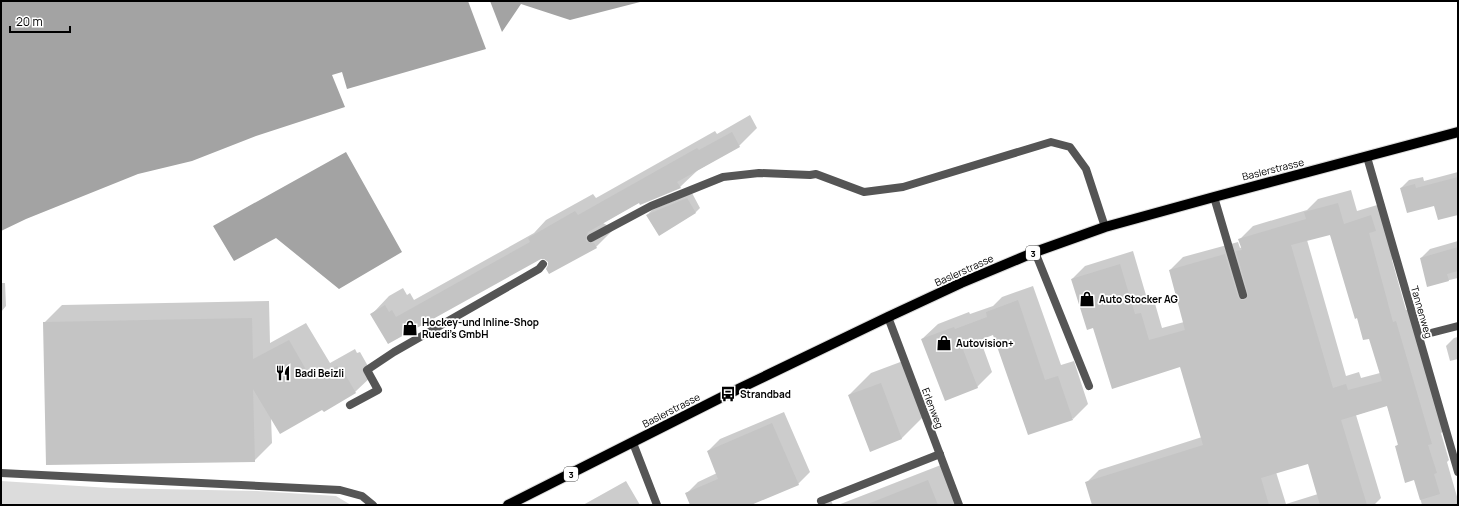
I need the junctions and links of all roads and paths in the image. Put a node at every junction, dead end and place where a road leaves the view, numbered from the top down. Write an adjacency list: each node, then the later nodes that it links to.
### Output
1 (1458, 132): 2 (main road, Baslerstrasse / 3)
2 (1367, 157): 3 (main road, Baslerstrasse / 3); 11 (street, Tannenweg)
3 (1214, 197): 4 (main road, Baslerstrasse / 3); 8 (street)
4 (1105, 227): 5 (street); 6 (main road, Baslerstrasse / 3)
5 (591, 238)
6 (1035, 252): 9 (main road, Baslerstrasse / 3); 12 (street)
7 (544, 264): 13 (street)
8 (1243, 295)
9 (888, 317): 14 (main road, Baslerstrasse / 3); 15 (street, Erlenweg)
10 (1458, 326): 11 (street)
11 (1419, 336): 16 (street, Tannenweg)
12 (1089, 386)
13 (350, 405)
14 (633, 442): 20 (main road, Baslerstrasse / 3); 21 (street)
15 (940, 454): 18 (street); 22 (street, Erlenweg)
16 (1458, 472)
17 (1, 473): 19 (street)
18 (821, 502)
19 (373, 505)
20 (508, 505)
21 (657, 505)
22 (959, 505)

